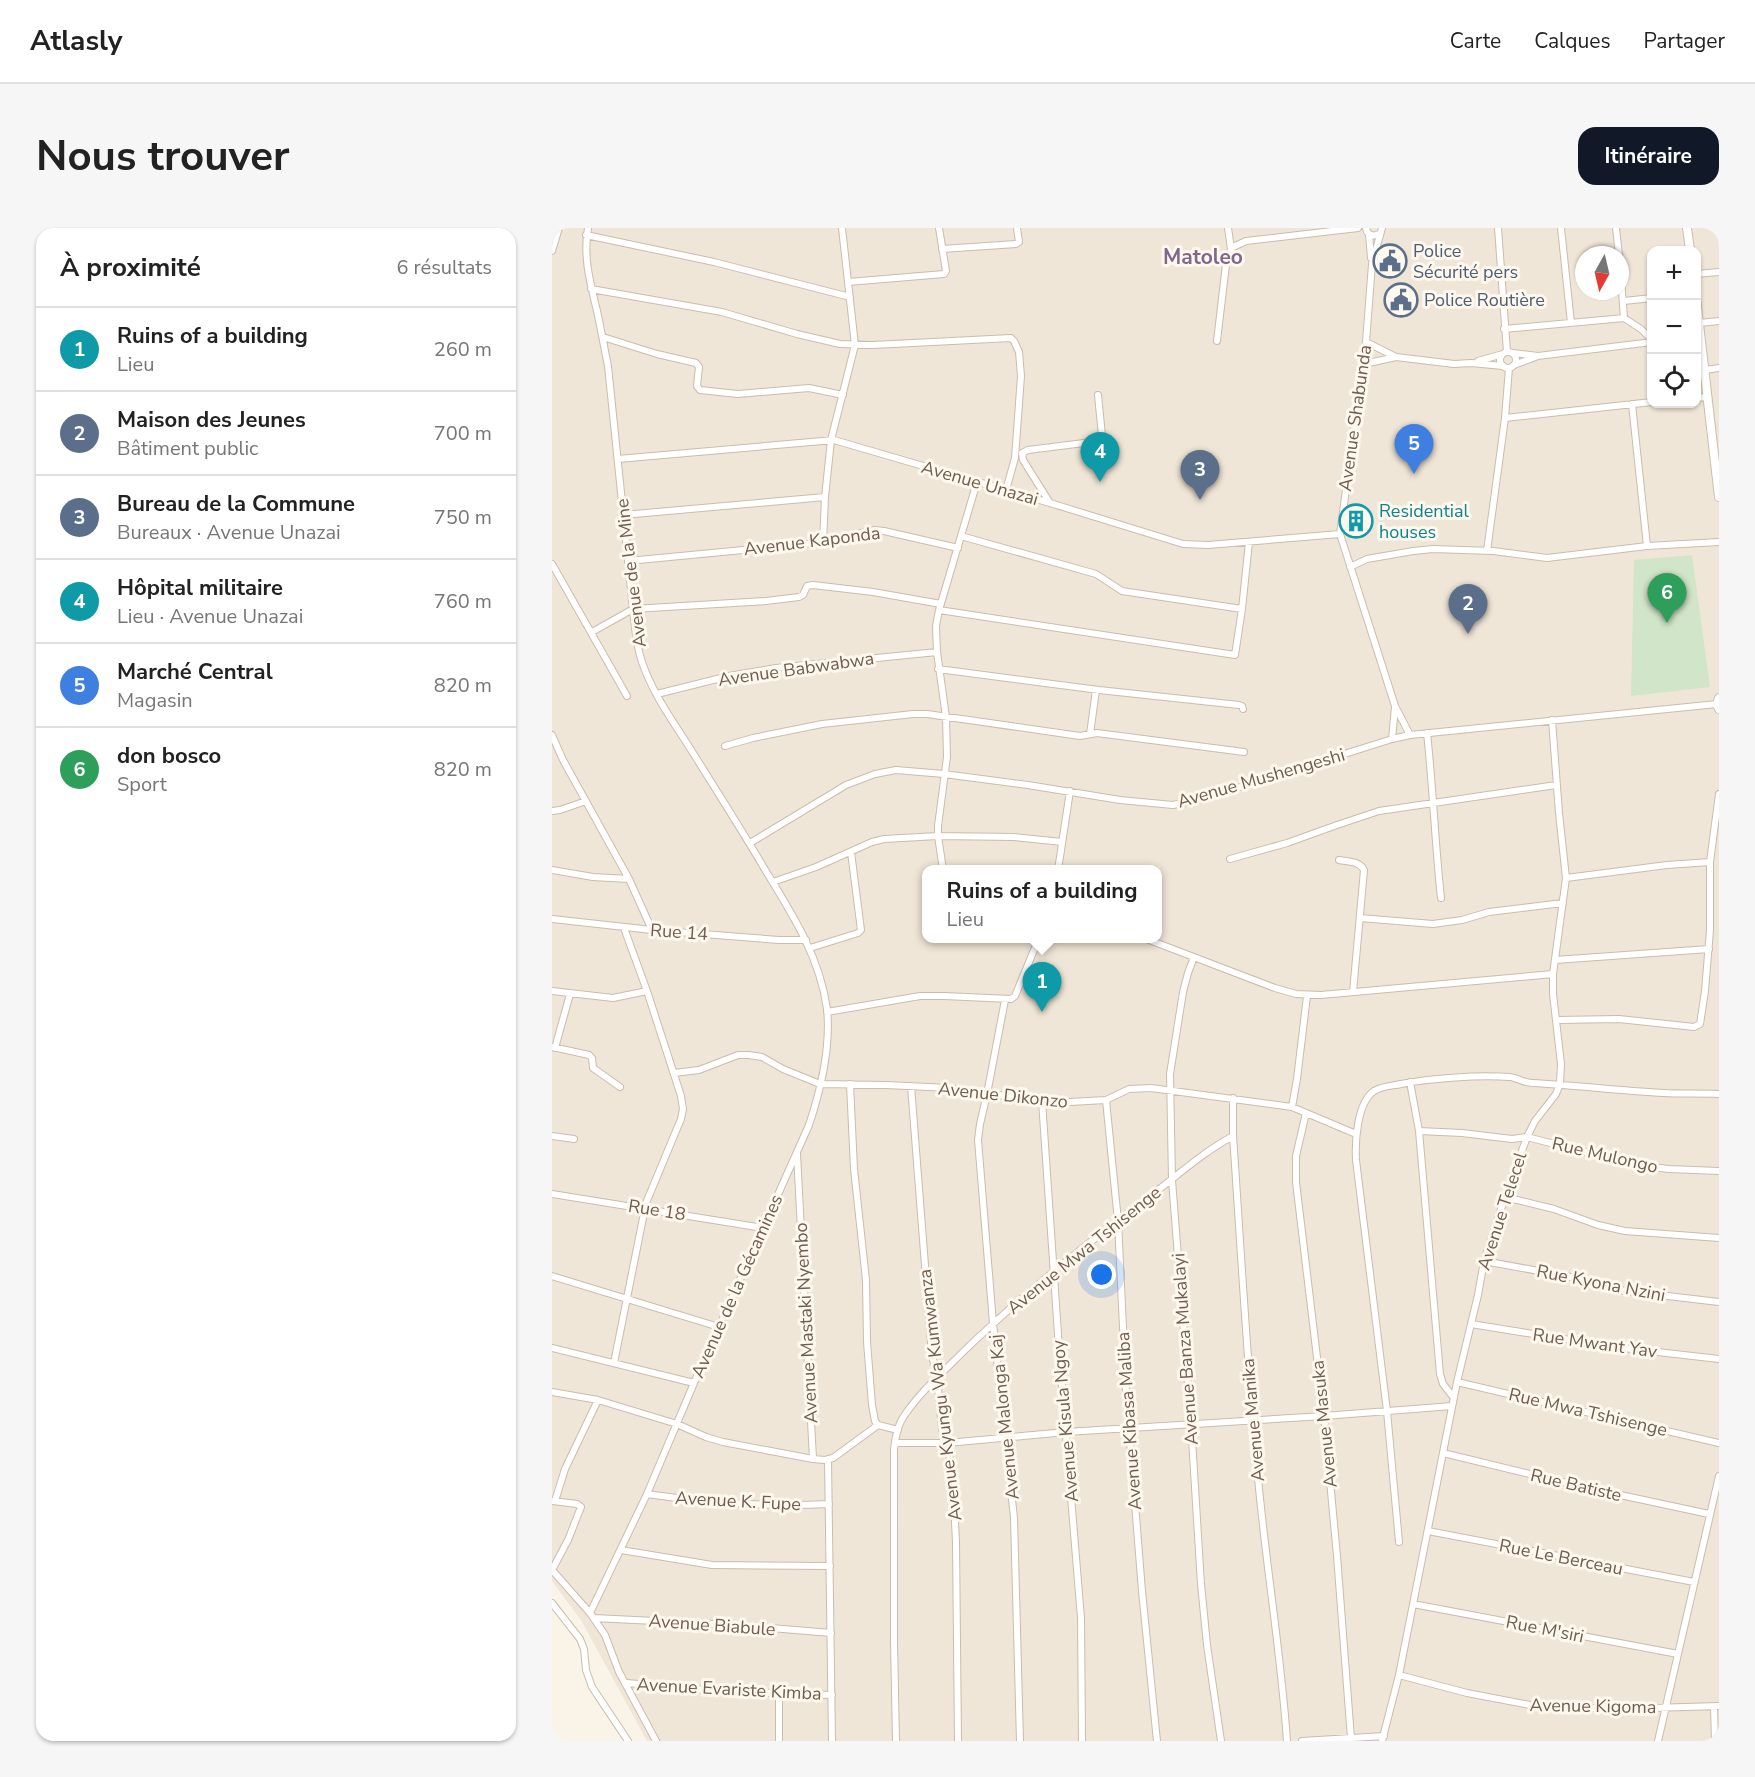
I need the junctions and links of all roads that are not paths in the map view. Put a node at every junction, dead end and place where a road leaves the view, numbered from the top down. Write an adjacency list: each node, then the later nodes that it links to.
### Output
1 (559, 228): 20 (street)
2 (842, 228): 24 (street)
3 (939, 228): 18 (street)
4 (1017, 228): 18 (street)
5 (1228, 228): 19 (street)
6 (1296, 228): 15 (street)
7 (1358, 228): 15 (street)
8 (1498, 228): 33 (street)
9 (1561, 228): 31 (street)
10 (1616, 228): 16 (street)
11 (1687, 228): 17 (street)
12 (1367, 231): 13 (street); 21 (street)
13 (1381, 231): 21 (street)
14 (587, 232): 25 (street, Avenue de la Mine); 26 (street)
15 (1296, 236): 19 (street)
16 (1618, 246)
17 (1689, 246)
18 (942, 249): 24 (street)
19 (1231, 249): 36 (street)
20 (552, 251)
21 (1372, 264): 37 (street, Avenue Shabunda)
22 (1719, 272): 23 (street)
23 (1701, 274)
24 (848, 282): 26 (street)
25 (591, 289): 35 (street, Avenue de la Mine); 39 (street)
26 (850, 297): 39 (street)
27 (1647, 299): 28 (street)
28 (1624, 301): 29 (street)
29 (1624, 318): 31 (street); 34 (street)
30 (1719, 321): 32 (street)
31 (1571, 323): 33 (street)
32 (1701, 323)
33 (1504, 329): 41 (street)
34 (1647, 336)
35 (603, 337): 49 (street); 58 (street, Avenue de la Mine)
36 (1217, 341)
37 (1366, 342): 43 (street); 44 (street, Avenue Shabunda)
38 (1647, 342): 42 (street)
39 (855, 345): 49 (street); 60 (street)
40 (1701, 351): 48 (street)
41 (1507, 353): 42 (street); 45 (street); 46 (street); 46 (street)
42 (1538, 356): 46 (street)
43 (1396, 357): 44 (street); 45 (street)
44 (1364, 363): 65 (street, Avenue Shabunda)
45 (1472, 363): 46 (street)
46 (1509, 366): 55 (street)
47 (1719, 368): 48 (street)
48 (1705, 370): 51 (street)
49 (843, 395): 56 (street)
50 (1098, 395): 63 (street)
51 (1708, 397): 52 (street); 57 (street)
52 (1701, 398)
53 (1647, 402): 54 (street)
54 (1632, 404): 55 (street); 70 (street)
55 (1505, 418): 72 (street)
56 (831, 440): 58 (street, Avenue Unazai); 59 (street, Avenue Unazai); 61 (street)
57 (1716, 445): 62 (street)
58 (618, 459): 64 (street, Avenue de la Mine)
59 (977, 482): 60 (street, Avenue Unazai); 66 (street)
60 (1006, 490): 63 (street, Avenue Unazai)
61 (825, 497): 64 (street); 67 (street)
62 (1719, 497)
63 (1050, 503): 68 (street, Avenue Unazai)
64 (623, 514): 73 (street, Avenue de la Mine)
65 (1340, 534): 68 (street, Avenue Unazai); 75 (street, Avenue Shabunda)
66 (961, 536): 71 (street); 80 (street)
67 (823, 542): 71 (street, Avenue Kaponda); 73 (street, Avenue Kaponda)
68 (1249, 542): 80 (street)
69 (1719, 542): 70 (street)
70 (1647, 546): 72 (street)
71 (957, 548): 78 (street)
72 (1487, 551): 75 (street)
73 (628, 561): 79 (street, Avenue de la Mine)
74 (552, 564): 76 (street)
75 (1350, 567): 88 (street, Avenue Shabunda)
76 (560, 577): 77 (street); 81 (street)
77 (552, 582)
78 (940, 607): 79 (street); 80 (street); 82 (street)
79 (633, 609): 81 (street); 85 (street, Avenue de la Mine)
80 (1242, 609)
81 (592, 632): 86 (street)
82 (937, 652): 83 (street); 85 (street, Avenue Babwabwa)
83 (939, 669): 84 (street); 90 (street)
84 (1096, 690): 89 (street); 93 (street)
85 (657, 694): 108 (street, Avenue de la Mine)
86 (627, 696)
87 (1718, 703): 91 (street, Avenue Mushengeshi)
88 (1395, 706): 95 (street); 96 (street)
89 (1243, 709)
90 (946, 717): 93 (street); 97 (street); 99 (street)
91 (1552, 720): 92 (street, Avenue Mushengeshi); 100 (street)
92 (1427, 733): 95 (street, Avenue Mushengeshi); 104 (street)
93 (1090, 734): 98 (street)
94 (552, 735): 103 (street)
95 (1410, 735): 96 (street, Avenue Mushengeshi)
96 (1392, 739): 101 (street, Avenue Mushengeshi)
97 (725, 746)
98 (1244, 752)
99 (944, 774): 101 (street, Avenue Mushengeshi); 106 (street); 108 (street, Avenue Mushengeshi)
100 (1556, 785): 104 (street); 116 (street)
101 (1070, 791): 107 (street)
102 (1719, 794): 112 (street)
103 (586, 801): 105 (street); 117 (street)
104 (1434, 802): 110 (street); 119 (street)
105 (552, 811)
106 (938, 836): 107 (street); 109 (street); 113 (street)
107 (1062, 842): 114 (street)
108 (750, 843): 118 (street, Avenue de la Mine)
109 (851, 852): 118 (street); 130 (street)
110 (1230, 860)
111 (1339, 860): 121 (street)
112 (1710, 862): 116 (street); 125 (street)
113 (942, 865)
114 (1059, 865)
115 (552, 870): 117 (street)
116 (1566, 878): 120 (street)
117 (629, 879): 124 (street)
118 (773, 882): 127 (street, Avenue de la Mine)
119 (1442, 898)
120 (1563, 903): 121 (street); 133 (street)
121 (1360, 918): 137 (street)
122 (552, 919): 123 (street, Rue 14)
123 (624, 928): 124 (street, Rue 14); 136 (street)
124 (652, 930): 127 (street, Rue 14)
125 (1710, 932): 126 (street); 131 (street)
126 (1719, 932)
127 (806, 940): 130 (street, Avenue de la Mine)
128 (1037, 943): 140 (street)
129 (1154, 943): 132 (street)
130 (810, 948): 141 (street, Avenue de la Gécamines)
131 (1709, 949): 133 (street); 142 (street)
132 (1194, 957): 139 (street); 151 (street, Avenue Banza Mukalayi)
133 (1556, 960): 134 (street)
134 (1553, 974): 137 (street); 142 (street)
135 (552, 991): 138 (street)
136 (647, 991): 138 (street); 144 (street)
137 (1353, 992): 139 (street)
138 (570, 994): 143 (street)
139 (1307, 996): 157 (street)
140 (1005, 1000): 141 (street); 152 (street, Avenue Malonga Kaj)
141 (827, 1012): 146 (street, Avenue de la Gécamines)
142 (1557, 1020): 148 (street)
143 (554, 1047): 150 (street)
144 (674, 1072): 146 (street); 170 (street)
145 (1410, 1082): 148 (street); 159 (street); 160 (street)
146 (820, 1084): 147 (street, Avenue Dikonzo); 165 (street, Avenue de la Gécamines)
147 (850, 1084): 149 (street, Avenue Dikonzo); 196 (street)
148 (1560, 1084): 153 (street); 163 (street, Avenue Telecel)
149 (911, 1086): 152 (street, Avenue Dikonzo); 185 (street, Avenue Kyungu Wa Kumwanza)
150 (620, 1088)
151 (1170, 1090): 154 (street, Avenue Dikonzo); 155 (street, Avenue Dikonzo); 167 (street, Avenue Banza Mukalayi)
152 (987, 1094): 156 (street, Avenue Dikonzo); 179 (street, Avenue Malonga Kaj)
153 (1719, 1094)
154 (1233, 1098): 157 (street, Avenue Dikonzo); 162 (street, Avenue Manika)
155 (1106, 1100): 156 (street, Avenue Dikonzo); 171 (street, Avenue Kibasa Maliba)
156 (1042, 1101): 175 (street, Avenue Kisula Ngoy)
157 (1292, 1107): 158 (street, Avenue Dikonzo)
158 (1306, 1113): 160 (street, Avenue Dikonzo); 192 (street, Avenue Masuka)
159 (1419, 1131): 163 (street, Rue Mulongo); 190 (street)
160 (1356, 1134): 191 (street)
161 (552, 1136): 164 (street)
162 (1233, 1136): 167 (street, Avenue Mwa Tshisenge); 193 (street, Avenue Manika)
163 (1527, 1137): 166 (street, Rue Mulongo); 169 (street, Avenue Telecel)
164 (574, 1139)
165 (797, 1151): 172 (street, Avenue de la Gécamines); 205 (street, Avenue Mastaki Nyembo)
166 (1719, 1171)
167 (1172, 1180): 171 (street, Avenue Mwa Tshisenge); 194 (street, Avenue Banza Mukalayi)
168 (552, 1194): 170 (street, Rue 18)
169 (1505, 1197): 173 (street); 174 (street, Avenue Telecel)
170 (644, 1208): 172 (street, Rue 18); 177 (street)
171 (1118, 1221): 175 (street, Avenue Mwa Tshisenge); 197 (street, Avenue Kibasa Maliba)
172 (763, 1228): 181 (street, Avenue de la Gécamines)
173 (1719, 1238)
174 (1484, 1261): 178 (street, Rue Kyona Nzini); 180 (street, Avenue Telecel)
175 (1053, 1272): 179 (street, Avenue Mwa Tshisenge); 199 (street, Avenue Kisula Ngoy)
176 (552, 1276): 177 (street)
177 (627, 1300): 181 (street); 184 (street)
178 (1719, 1302)
179 (993, 1323): 185 (street, Avenue Mwa Tshisenge); 200 (street, Avenue Malonga Kaj)
180 (1471, 1324): 183 (street, Rue Mwant Yav); 186 (street, Avenue Telecel)
181 (719, 1327): 187 (street, Avenue de la Gécamines)
182 (552, 1348): 184 (street)
183 (1719, 1359)
184 (614, 1362): 187 (street)
185 (937, 1378): 198 (street, Avenue Mwa Tshisenge); 202 (street, Avenue Kyungu Wa Kumwanza)
186 (1457, 1382): 190 (street, Avenue Telecel); 203 (street, Rue Mwa Tshisenge)
187 (694, 1383): 195 (street, Avenue de la Gécamines)
188 (552, 1392): 189 (street)
189 (598, 1400): 195 (street); 209 (street)
190 (1453, 1402): 191 (street); 204 (street, Avenue Telecel)
191 (1387, 1411): 192 (street); 213 (street)
192 (1324, 1416): 193 (street); 229 (street, Avenue Masuka)
193 (1252, 1419): 194 (street); 241 (street, Avenue Manika)
194 (1191, 1423): 197 (street); 240 (street, Avenue Banza Mukalayi)
195 (676, 1424): 205 (street); 208 (street, Avenue de la Gécamines)
196 (878, 1425): 198 (street); 206 (street)
197 (1129, 1428): 199 (street); 239 (street, Avenue Kibasa Maliba)
198 (897, 1430): 201 (street, Avenue Mwa Tshisenge)
199 (1066, 1432): 200 (street); 238 (street, Avenue Kisula Ngoy)
200 (1006, 1438): 202 (street); 237 (street, Avenue Malonga Kaj)
201 (895, 1443): 202 (street); 235 (street, Avenue Mwa Tshisenge)
202 (947, 1443): 236 (street, Avenue Kyungu Wa Kumwanza)
203 (1719, 1443)
204 (1443, 1452): 211 (street, Rue Batiste); 212 (street, Avenue Telecel)
205 (813, 1459): 206 (street)
206 (828, 1460): 210 (street)
207 (1719, 1476): 211 (street)
208 (647, 1494): 210 (street, Avenue K. Fupe); 214 (street, Avenue de la Gécamines)
209 (553, 1501): 216 (street)
210 (828, 1504): 215 (street)
211 (1710, 1514): 217 (street)
212 (1428, 1532): 217 (street, Rue Le Berceau); 219 (street, Avenue Telecel)
213 (1399, 1542)
214 (621, 1550): 215 (street); 220 (street, Avenue de la Gécamines)
215 (830, 1566): 221 (street)
216 (552, 1570): 220 (street)
217 (1694, 1582): 222 (street)
218 (552, 1604): 231 (street)
219 (1413, 1604): 222 (street, Rue M'siri); 223 (street, Avenue Telecel)
220 (592, 1616): 221 (street, Avenue Biabule); 224 (street)
221 (831, 1633): 226 (street)
222 (1678, 1654): 228 (street)
223 (1399, 1675): 228 (street, Avenue Kigoma); 230 (street, Avenue Telecel)
224 (627, 1683): 225 (street, Avenue Evariste Kimba); 232 (street)
225 (779, 1693): 226 (street, Avenue Evariste Kimba); 233 (street)
226 (831, 1695): 234 (street)
227 (1717, 1707): 228 (street, Avenue Kigoma); 244 (street)
228 (1665, 1708): 243 (street)
229 (1351, 1738): 230 (street); 242 (street)
230 (1383, 1738)
231 (628, 1741)
232 (656, 1741)
233 (779, 1741)
234 (832, 1741)
235 (896, 1741)
236 (958, 1741)
237 (1020, 1741)
238 (1082, 1741)
239 (1157, 1741)
240 (1221, 1741)
241 (1287, 1741)
242 (1302, 1741)
243 (1658, 1741)
244 (1715, 1741)

